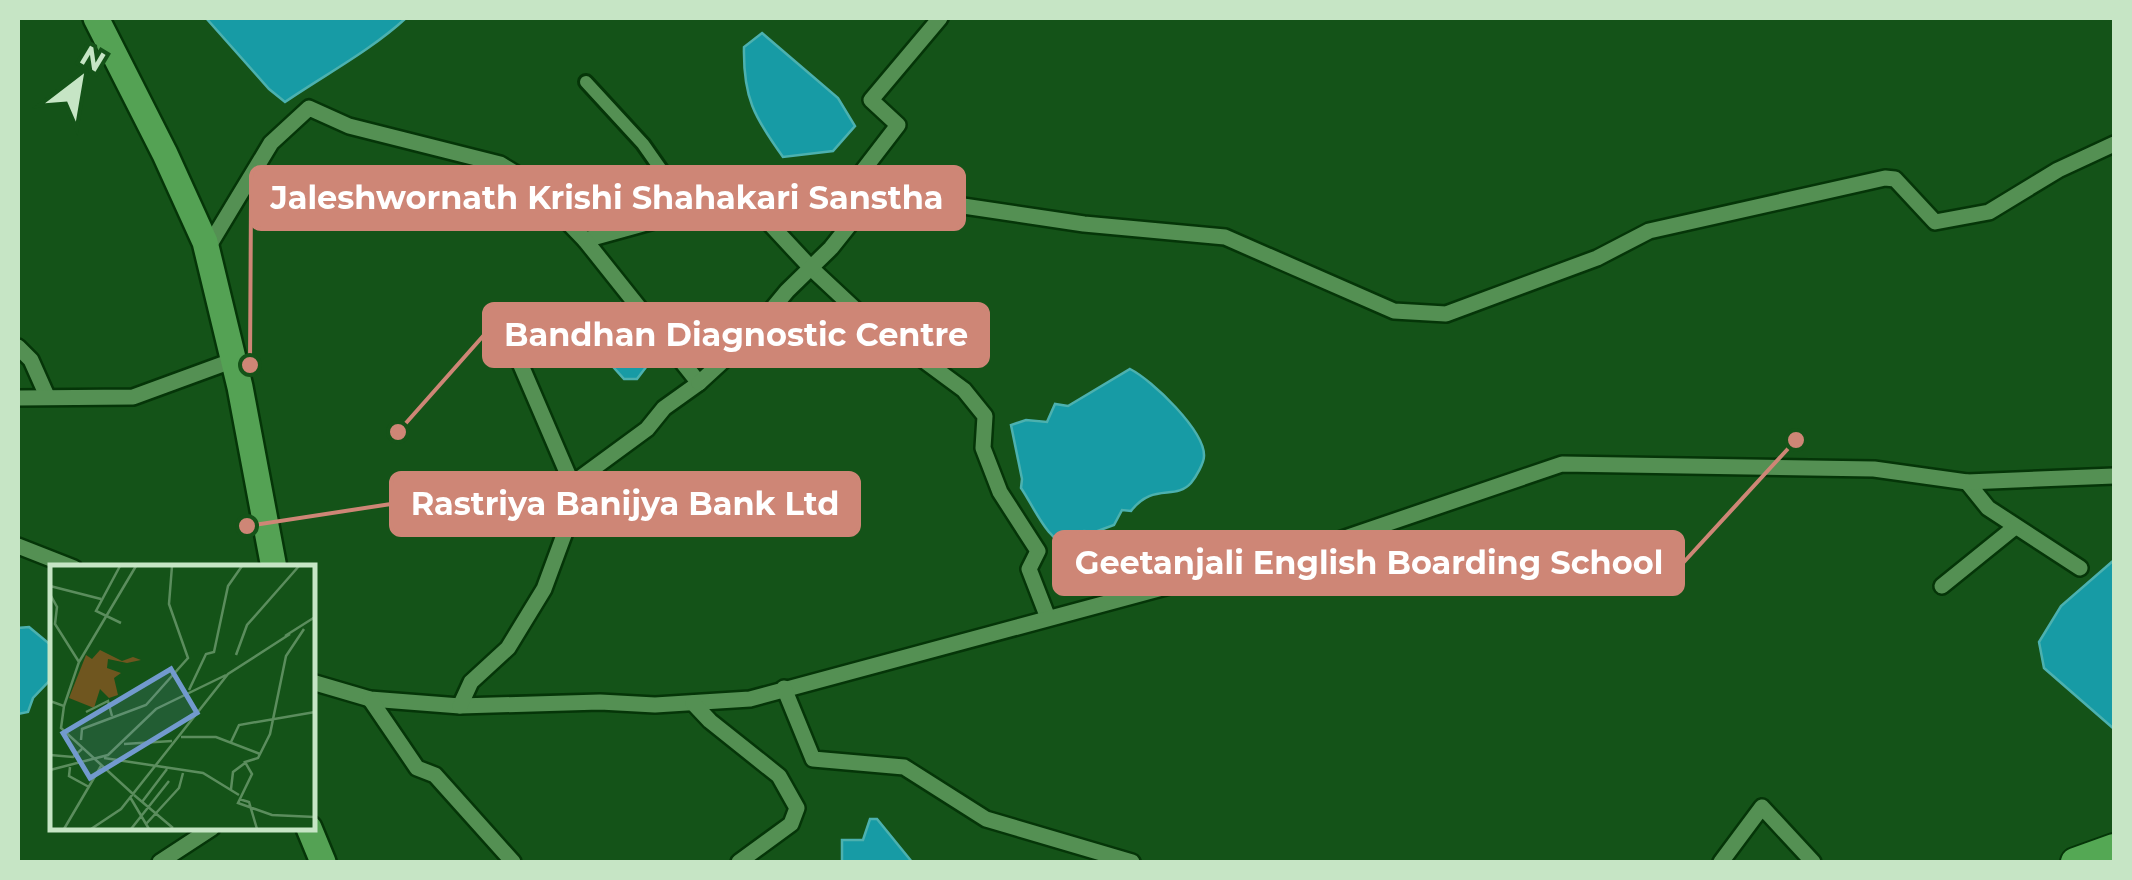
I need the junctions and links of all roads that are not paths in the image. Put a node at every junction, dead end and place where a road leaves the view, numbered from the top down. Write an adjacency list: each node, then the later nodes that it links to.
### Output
1 (96, 18): 10 (main road)
2 (940, 18): 5 (street)
3 (586, 82): 8 (street)
4 (2114, 144): 7 (street)
5 (848, 190): 6 (street); 7 (street)
6 (760, 192): 8 (street); 11 (street)
7 (874, 194): 11 (street)
8 (690, 211): 9 (street)
9 (586, 240): 10 (street); 15 (street)
10 (207, 250): 14 (main road)
11 (811, 268): 15 (street); 27 (street)
12 (18, 346): 16 (street)
13 (518, 356): 20 (street)
14 (234, 360): 16 (street); 24 (main road)
15 (699, 383): 20 (street)
16 (47, 396): 17 (street)
17 (18, 398)
18 (2114, 476): 19 (street)
19 (1967, 482): 21 (street); 27 (street)
20 (572, 484): 32 (street)
21 (2015, 526): 25 (street); 26 (street)
22 (18, 546): 23 (street)
23 (66, 565)
24 (273, 565)
25 (2080, 568)
26 (1942, 586)
27 (1048, 618): 29 (street)
28 (315, 683): 30 (street)
29 (784, 688): 31 (street); 40 (street)
30 (370, 699): 32 (street); 38 (street)
31 (693, 702): 32 (street); 39 (street)
32 (460, 706)
33 (209, 830): 36 (street)
34 (310, 830): 37 (main road)
35 (2114, 848): 43 (highway)
36 (160, 862)
37 (323, 862)
38 (513, 862)
39 (739, 862)
40 (1132, 862)
41 (1720, 862): 42 (street)
42 (1813, 862)
43 (2075, 862)

